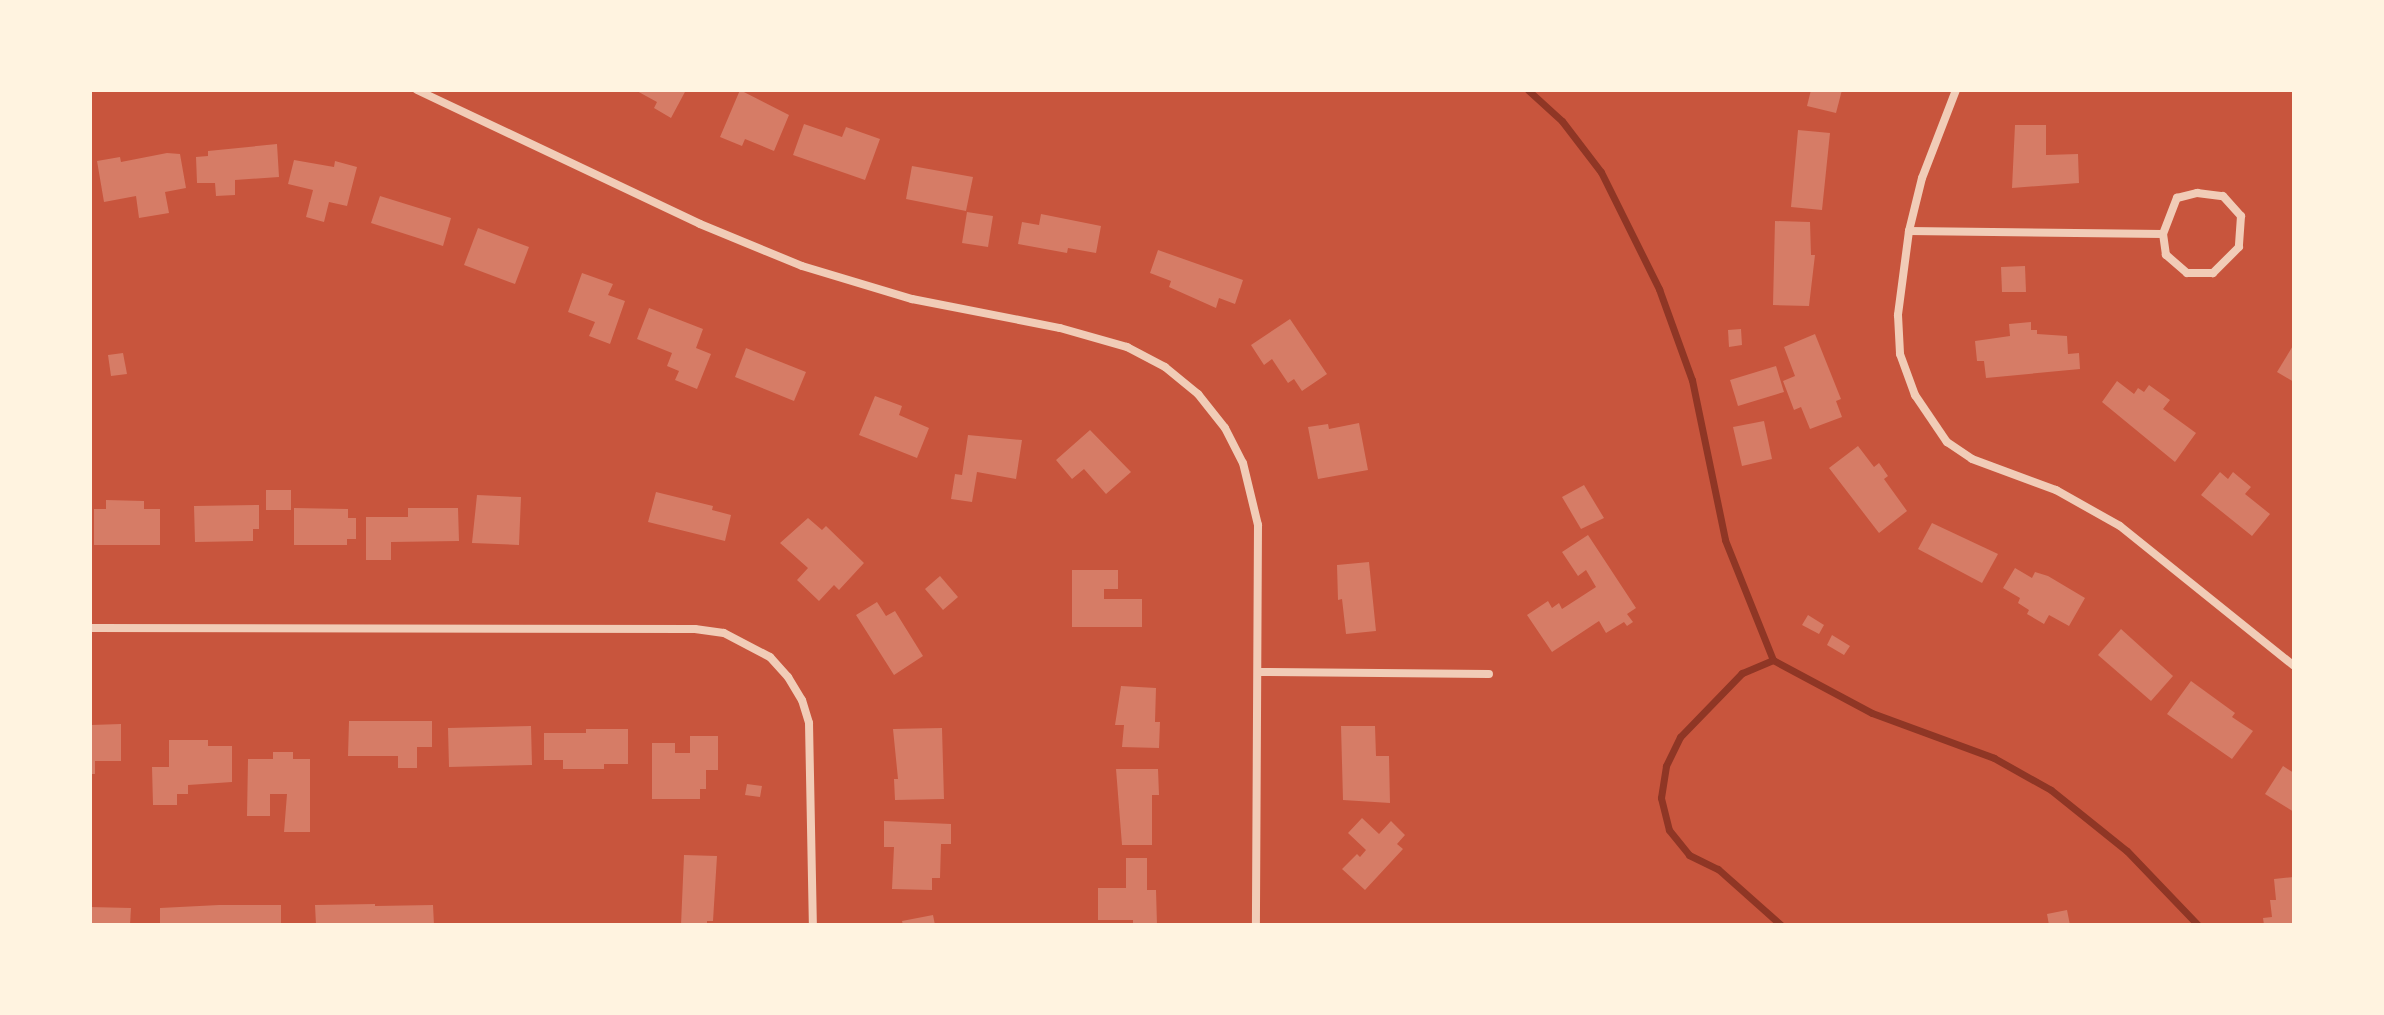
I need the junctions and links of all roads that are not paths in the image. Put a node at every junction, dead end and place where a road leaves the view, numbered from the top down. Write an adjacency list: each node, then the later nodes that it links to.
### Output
1 (417, 90): 7 (street)
2 (1956, 90): 3 (street)
3 (1909, 231): 4 (street); 6 (street)
4 (2163, 234): 4 (street)
5 (90, 628): 9 (street)
6 (2294, 666)
7 (1258, 672): 8 (street); 10 (street)
8 (1489, 674)
9 (813, 925)
10 (1256, 925)

